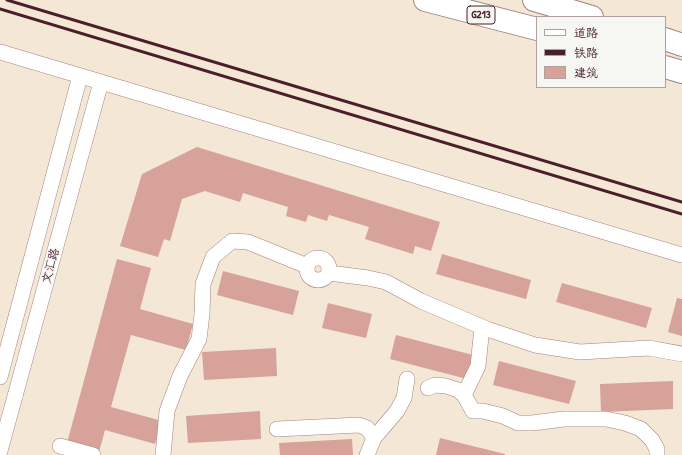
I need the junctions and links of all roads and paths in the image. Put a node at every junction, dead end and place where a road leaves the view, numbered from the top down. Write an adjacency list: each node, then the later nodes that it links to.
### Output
1 (426, 0): 4 (highway, G213)
2 (545, 1): 3 (highway)
3 (589, 16)
4 (536, 30)
5 (666, 40): 6 (highway)
6 (682, 45)
7 (0, 52): 10 (street)
8 (666, 67): 9 (highway)
9 (682, 72)
10 (80, 76): 11 (street); 15 (street, 文汇路)
11 (101, 82): 12 (street); 22 (street, 文汇路)
12 (682, 255)
13 (482, 327): 14 (street); 18 (street); 24 (street)
14 (682, 354)
15 (0, 377)
16 (407, 379): 20 (street)
17 (428, 388): 18 (street)
18 (464, 395): 26 (street)
19 (277, 429): 20 (street)
20 (374, 438): 25 (street)
21 (60, 446): 23 (street)
22 (0, 451)
23 (93, 455)
24 (163, 455)
25 (367, 455)
26 (657, 455)

